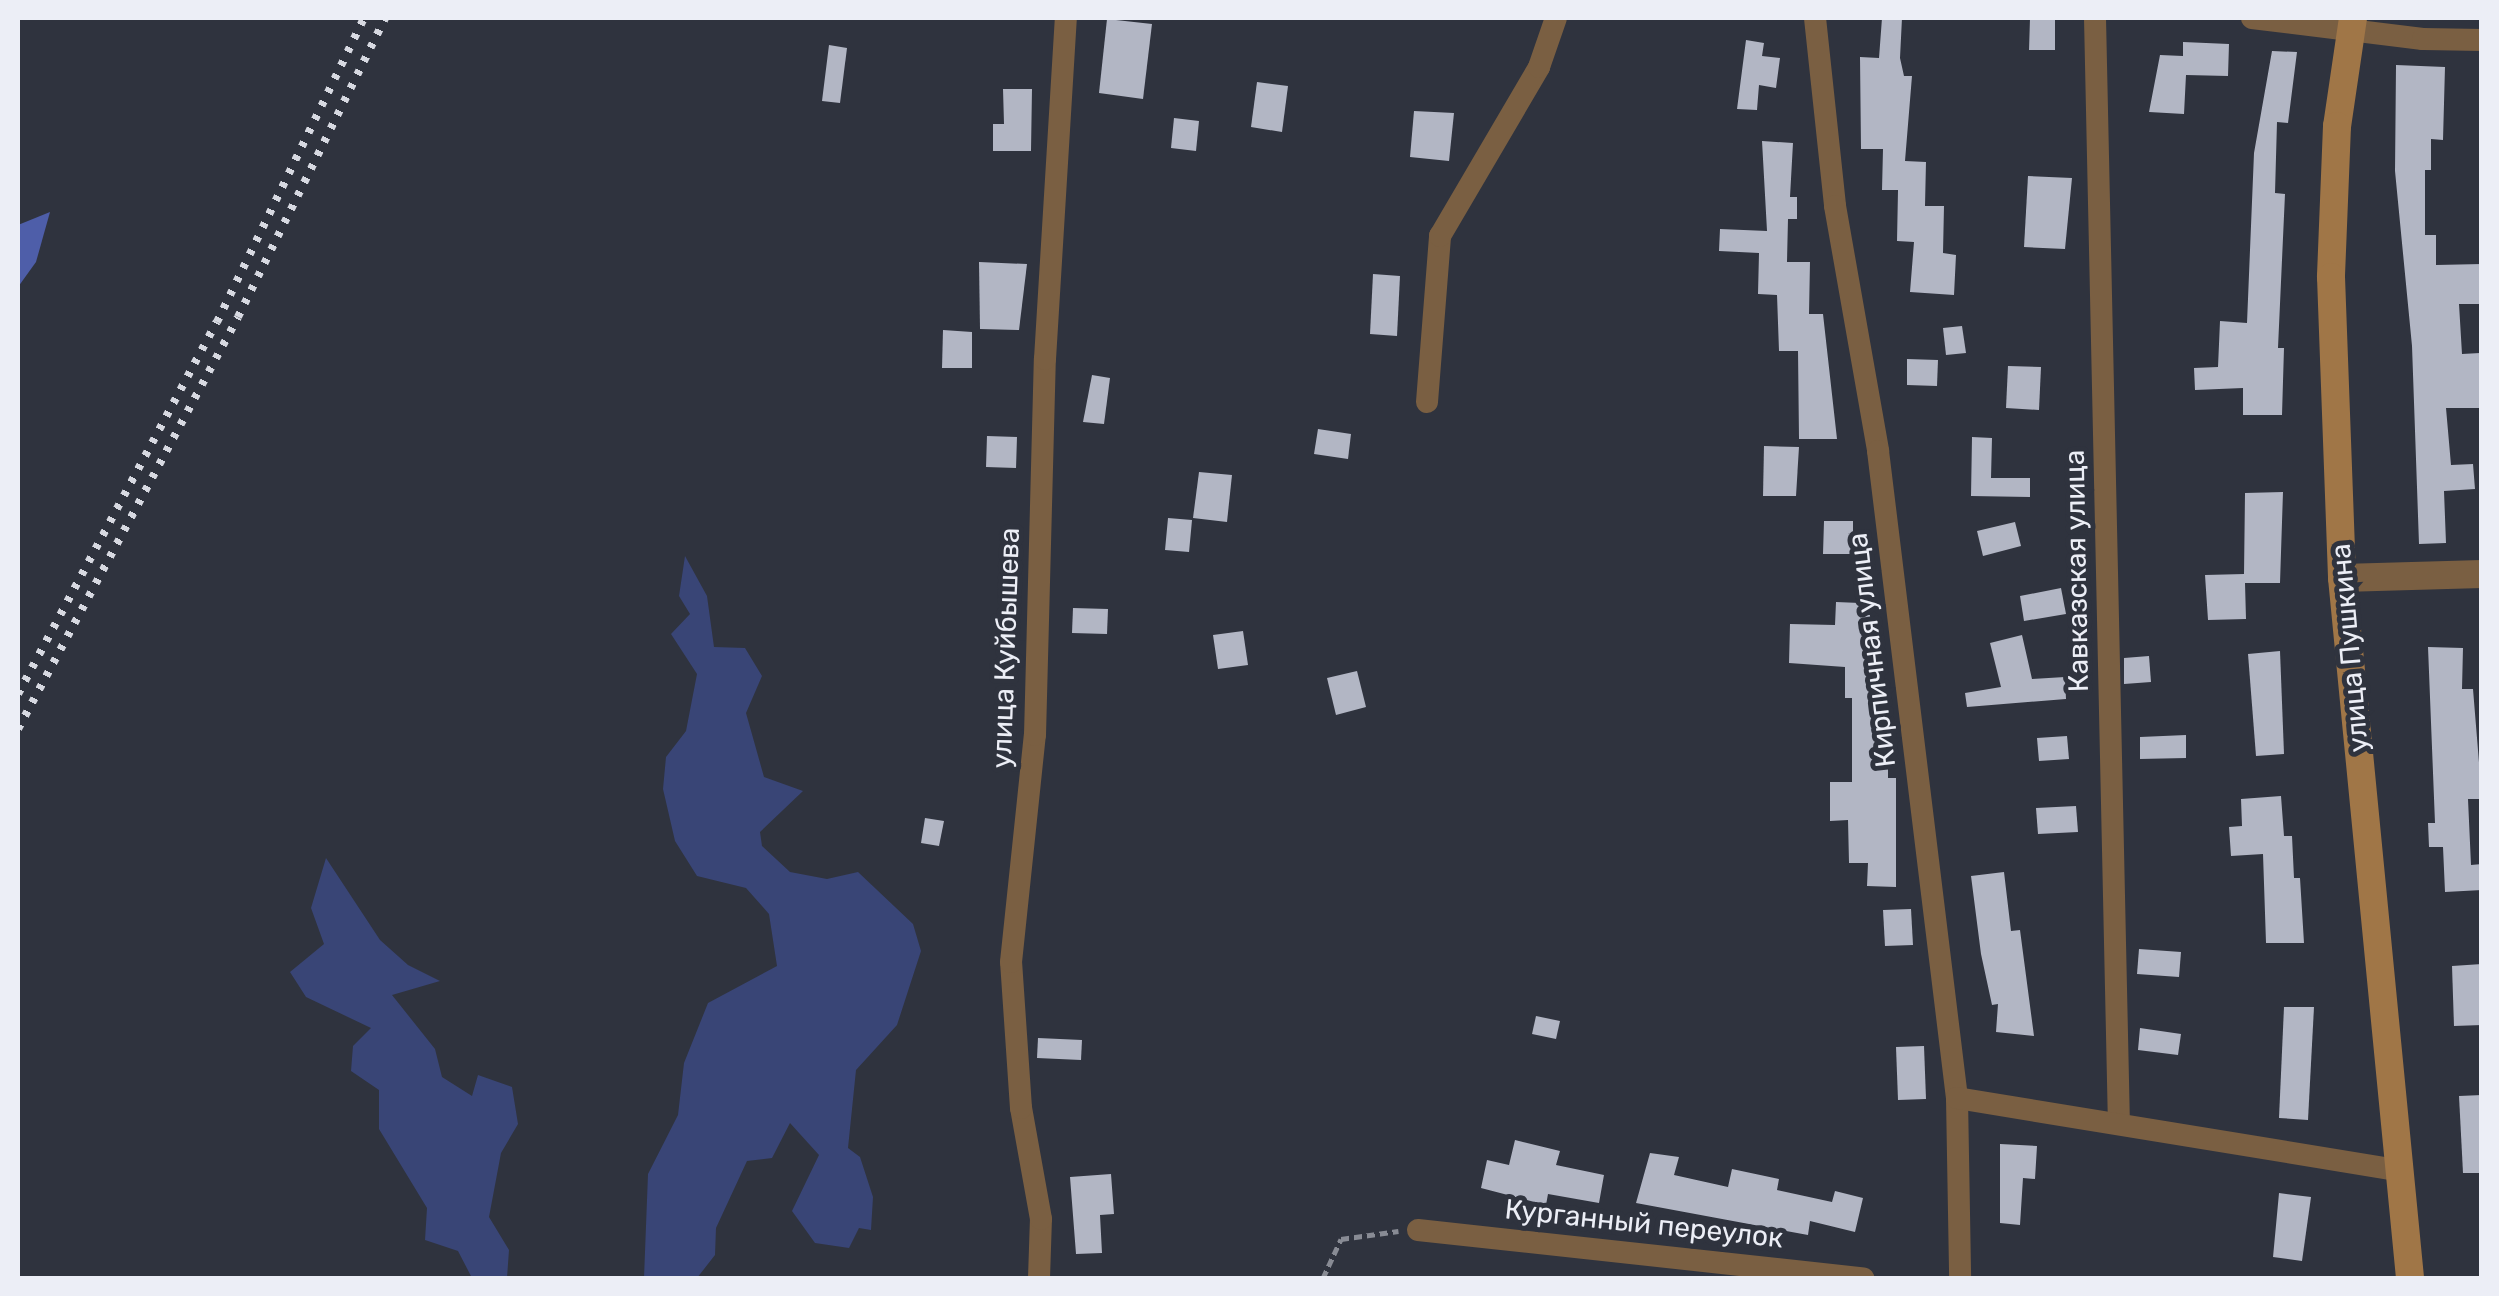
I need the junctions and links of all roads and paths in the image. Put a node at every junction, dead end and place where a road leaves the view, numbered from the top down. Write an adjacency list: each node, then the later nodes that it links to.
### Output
1 (1066, 18): 15 (street, улица Куйбышева)
2 (1556, 18): 8 (street)
3 (1815, 18): 11 (street, Кирпичная улица)
4 (2095, 18): 12 (street, Кавказская улица)
5 (2252, 18): 6 (street)
6 (2351, 22): 7 (street); 10 (main road, улица Пушкина)
7 (2482, 40)
8 (1428, 402)
9 (2482, 574): 10 (street)
10 (2342, 578): 13 (main road, улица Пушкина)
11 (1957, 1098): 12 (street); 18 (street, Кирпичная улица)
12 (2119, 1124): 13 (street)
13 (2396, 1170): 19 (main road, улица Пушкина)
14 (1418, 1230): 16 (path); 17 (street, Курганный переулок)
15 (1039, 1278)
16 (1323, 1278)
17 (1864, 1278)
18 (1960, 1278)
19 (2410, 1278)

